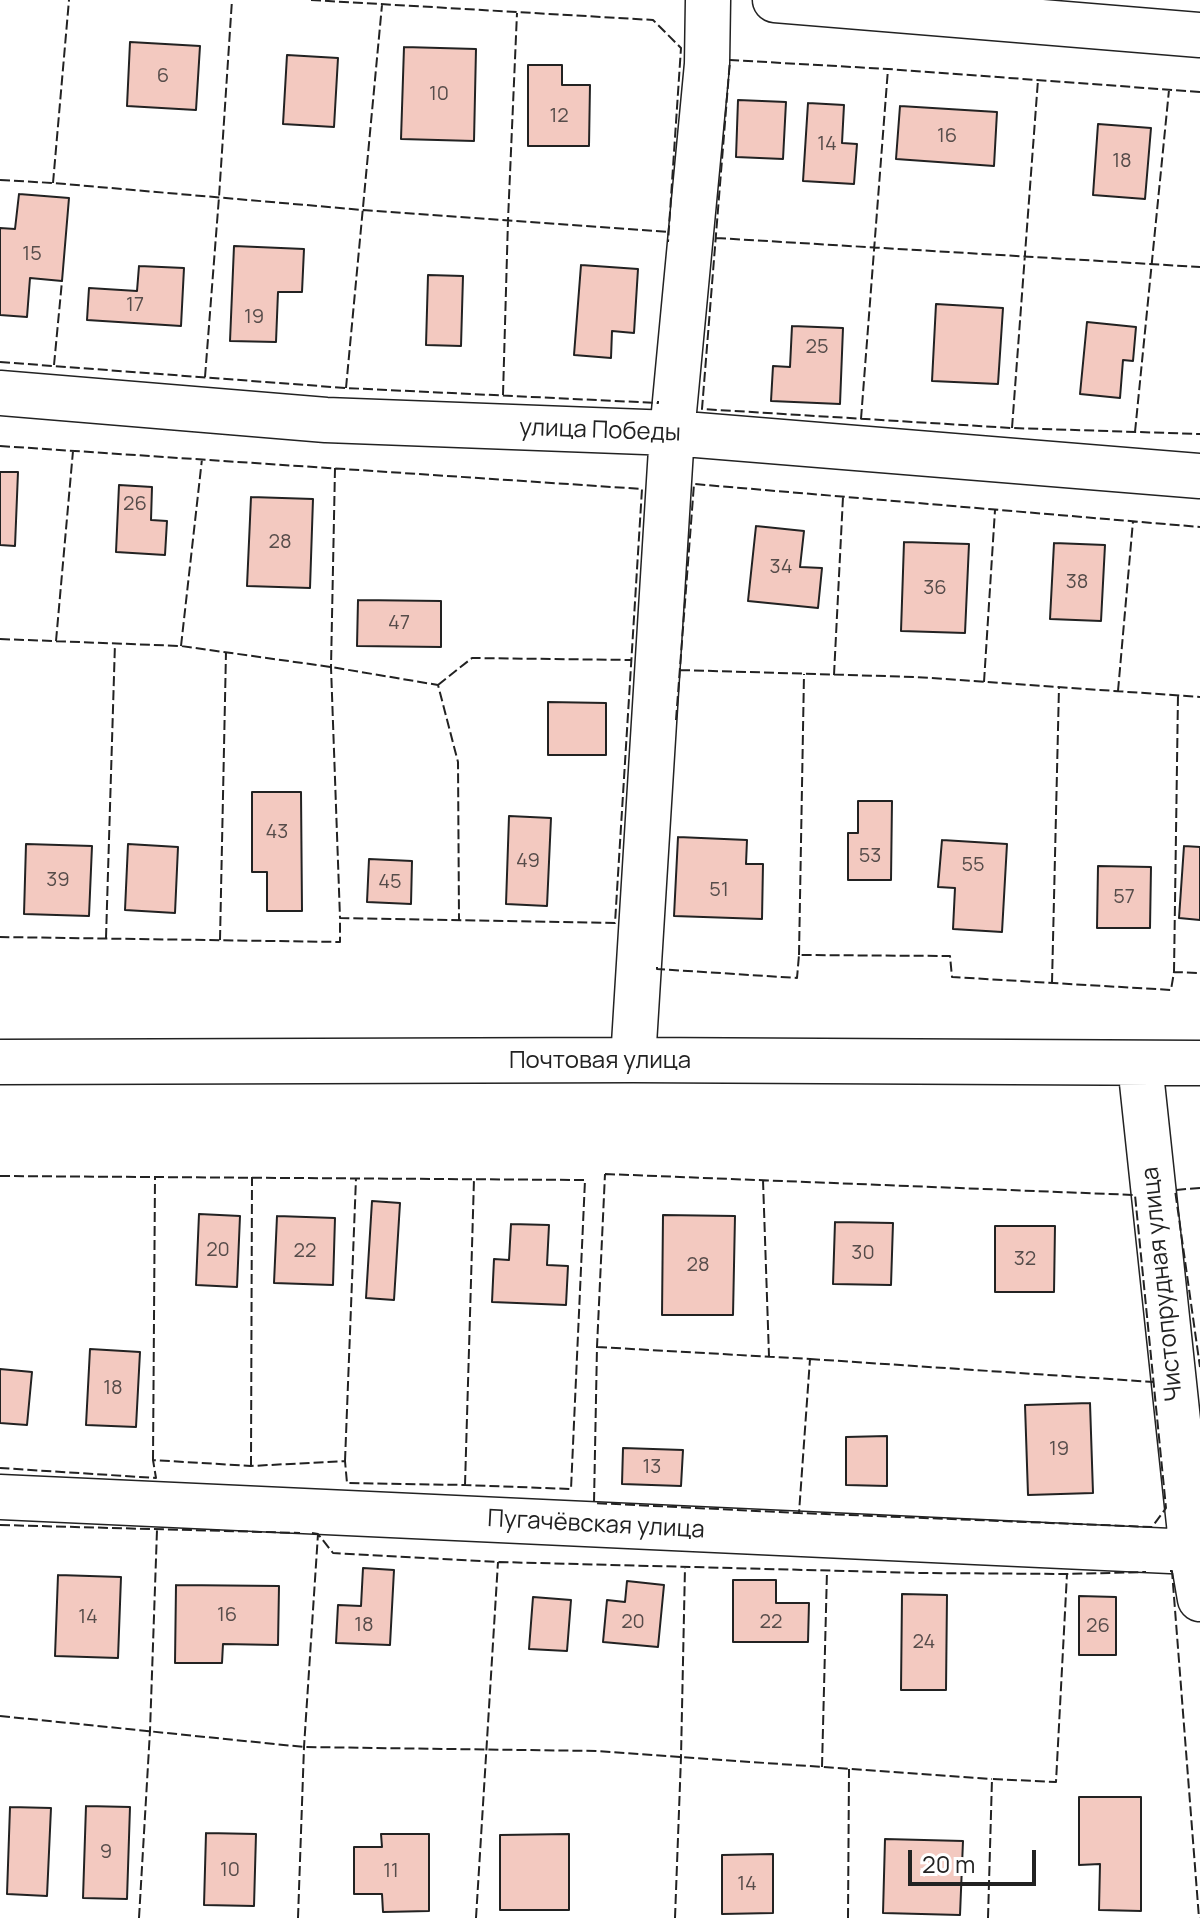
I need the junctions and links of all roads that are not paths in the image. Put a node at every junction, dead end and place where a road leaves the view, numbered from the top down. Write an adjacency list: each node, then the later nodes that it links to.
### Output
1 (708, 0): 5 (street)
2 (775, 0): 3 (street)
3 (1200, 35)
4 (0, 393): 5 (street, улица Победы)
5 (672, 433): 6 (street, улица Победы); 7 (street)
6 (1200, 476)
7 (633, 1060): 8 (street, Почтовая улица); 10 (street, Почтовая улица)
8 (0, 1062)
9 (1200, 1063): 10 (street, Почтовая улица)
10 (1140, 1064): 12 (street, Чистопрудная улица)
11 (0, 1497): 12 (street, Пугачёвская улица)
12 (1192, 1552): 13 (street, Чистопрудная улица)
13 (1200, 1599)

